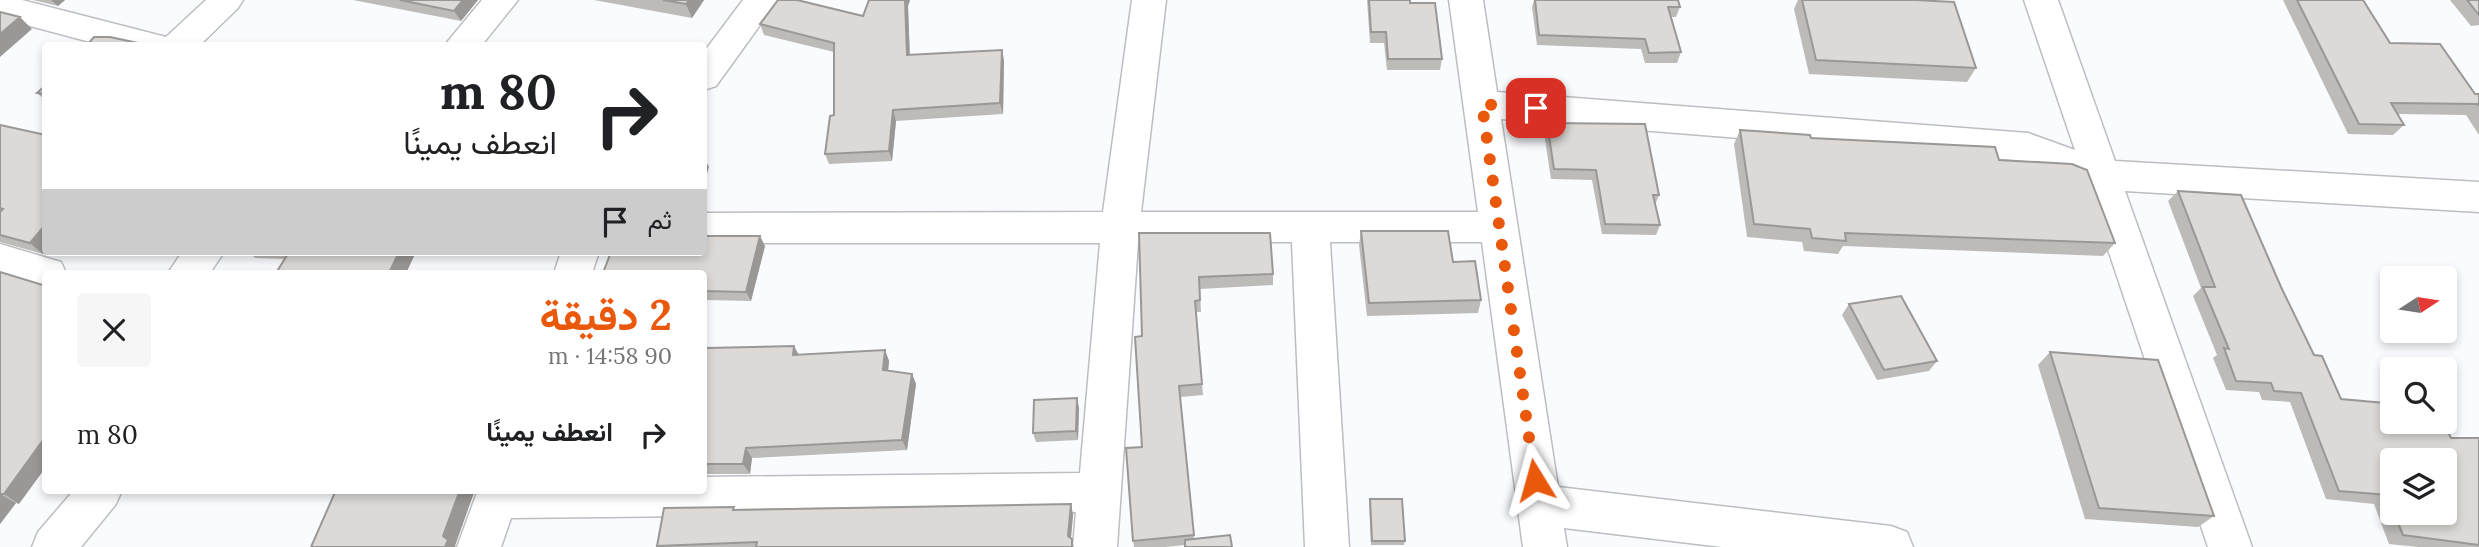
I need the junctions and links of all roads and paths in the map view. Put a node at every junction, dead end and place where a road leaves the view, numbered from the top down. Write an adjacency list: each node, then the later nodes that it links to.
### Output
1 (226, 0): 9 (street)
2 (501, 0): 10 (street)
3 (761, 0): 11 (street)
4 (1149, 0): 16 (street)
5 (1466, 0): 12 (street)
6 (2041, 0): 13 (street)
7 (0, 6): 8 (street)
8 (139, 42)
9 (182, 42)
10 (464, 42)
11 (707, 73)
12 (1482, 104): 13 (street); 15 (street)
13 (2103, 175): 14 (street); 35 (street)
14 (2479, 197)
15 (1499, 226): 17 (street); 28 (street)
16 (1120, 227): 17 (street); 18 (street); 23 (street)
17 (1310, 227): 32 (street)
18 (707, 228)
19 (202, 256): 21 (street)
20 (0, 260): 22 (street)
21 (190, 270)
22 (42, 272)
23 (1100, 492): 26 (street); 31 (street)
24 (98, 494): 29 (street)
25 (698, 494): 27 (street)
26 (707, 494)
27 (497, 495): 30 (street)
28 (1539, 505): 33 (street); 34 (street)
29 (54, 547)
30 (479, 547)
31 (1095, 547)
32 (1327, 547)
33 (1545, 547)
34 (1891, 547)
35 (2230, 547)

